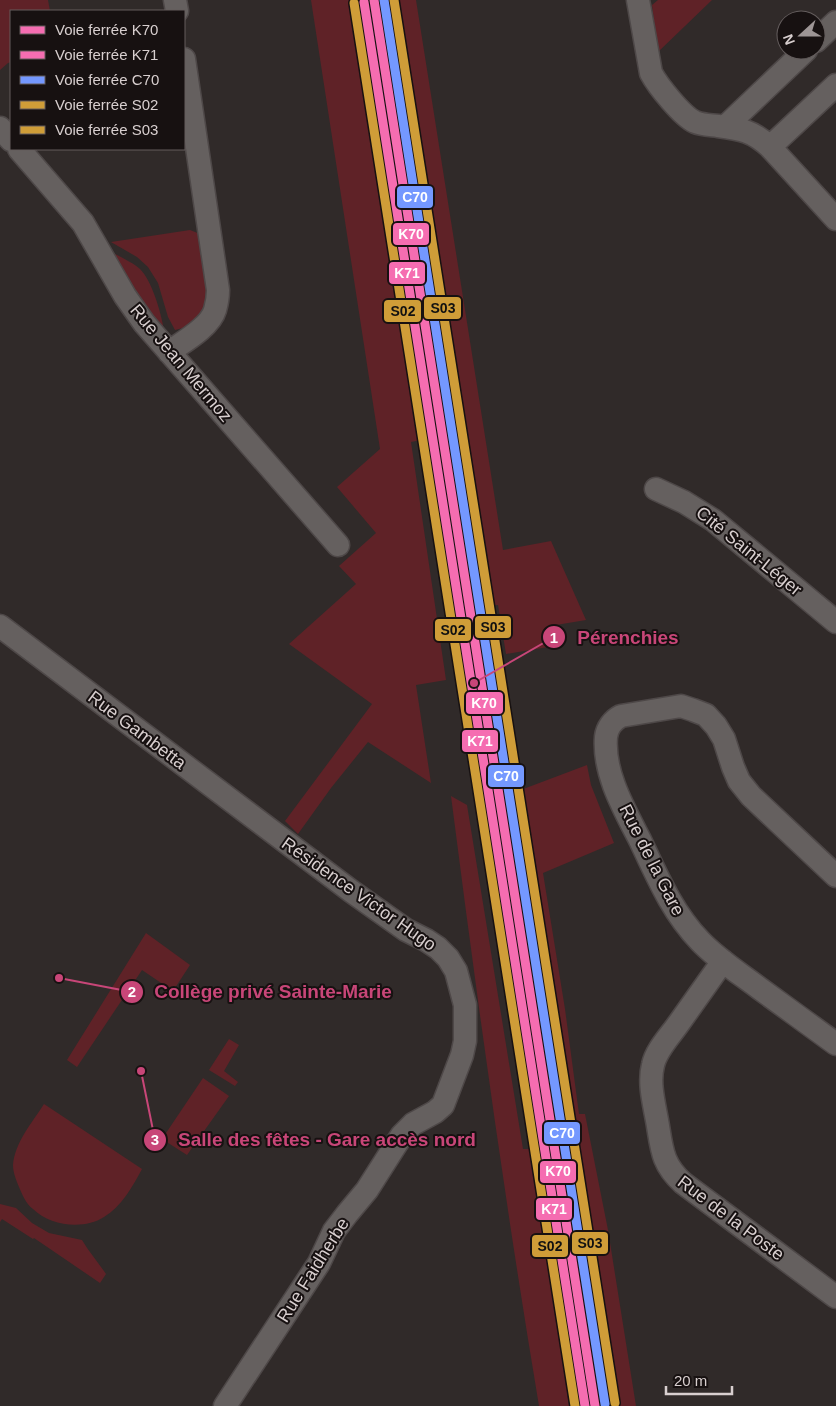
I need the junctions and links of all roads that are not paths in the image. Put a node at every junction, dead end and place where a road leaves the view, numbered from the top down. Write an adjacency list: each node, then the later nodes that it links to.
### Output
1 (638, 0): 7 (street)
2 (836, 22): 3 (street)
3 (826, 32)
4 (795, 60): 7 (street)
5 (185, 66): 13 (street)
6 (836, 84): 10 (street)
7 (725, 127): 10 (street)
8 (0, 128): 9 (street)
9 (10, 139)
10 (770, 147): 12 (street)
11 (20, 150): 13 (street, Rue Jean Mermoz)
12 (836, 219)
13 (169, 352): 15 (street, Rue Jean Mermoz)
14 (656, 489): 16 (street, Cité Saint-Léger)
15 (338, 545)
16 (836, 622)
17 (0, 626): 18 (street, Rue Gambetta)
18 (274, 832): 22 (street, Résidence Victor Hugo)
19 (836, 876): 20 (street, Rue de la Gare)
20 (723, 961): 21 (street, Rue de la Gare); 23 (street, Rue de la Poste)
21 (836, 1044)
22 (402, 1135): 24 (street, Rue Faidherbe)
23 (836, 1298)
24 (225, 1406)

